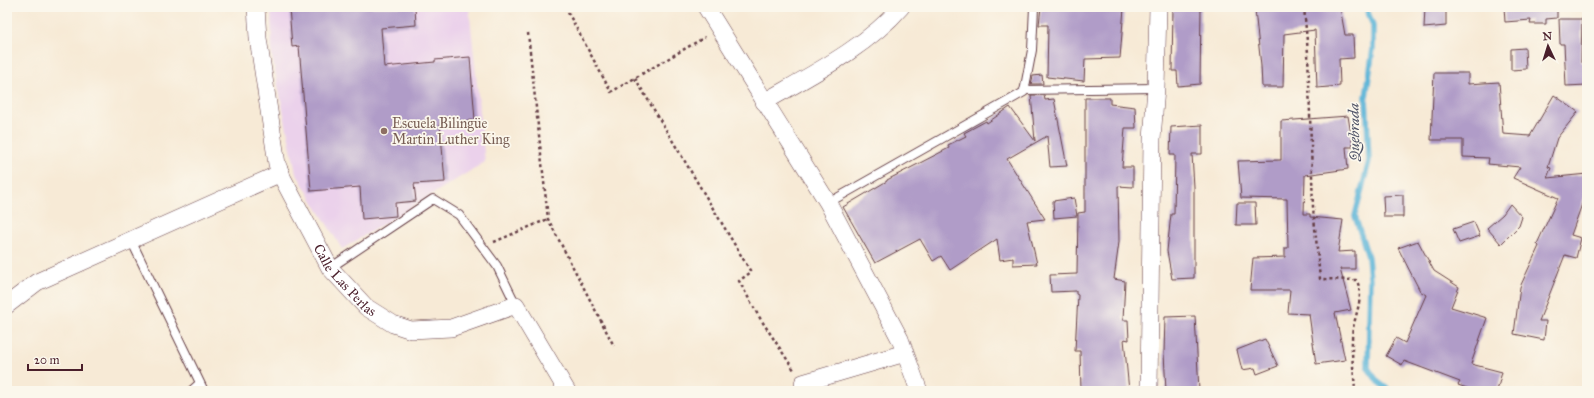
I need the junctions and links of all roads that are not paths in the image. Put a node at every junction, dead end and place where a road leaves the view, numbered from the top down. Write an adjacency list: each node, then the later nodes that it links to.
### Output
1 (256, 7): 9 (street, Calle Las Perlas)
2 (706, 7): 8 (street)
3 (901, 7): 8 (street)
4 (1034, 7): 7 (lane)
5 (1158, 7): 6 (street)
6 (1156, 88): 7 (lane); 21 (street)
7 (1024, 90): 10 (lane)
8 (764, 102): 10 (street)
9 (281, 173): 11 (street); 12 (street, Calle Las Perlas)
10 (828, 203): 15 (street)
11 (131, 240): 13 (street); 17 (lane)
12 (330, 268): 14 (street, Calle Las Perlas); 14 (lane)
13 (7, 305)
14 (516, 305): 19 (street)
15 (905, 353): 16 (street); 20 (street)
16 (803, 383)
17 (202, 387): 18 (lane)
18 (191, 391)
19 (567, 391)
20 (919, 391)
21 (1149, 391)

